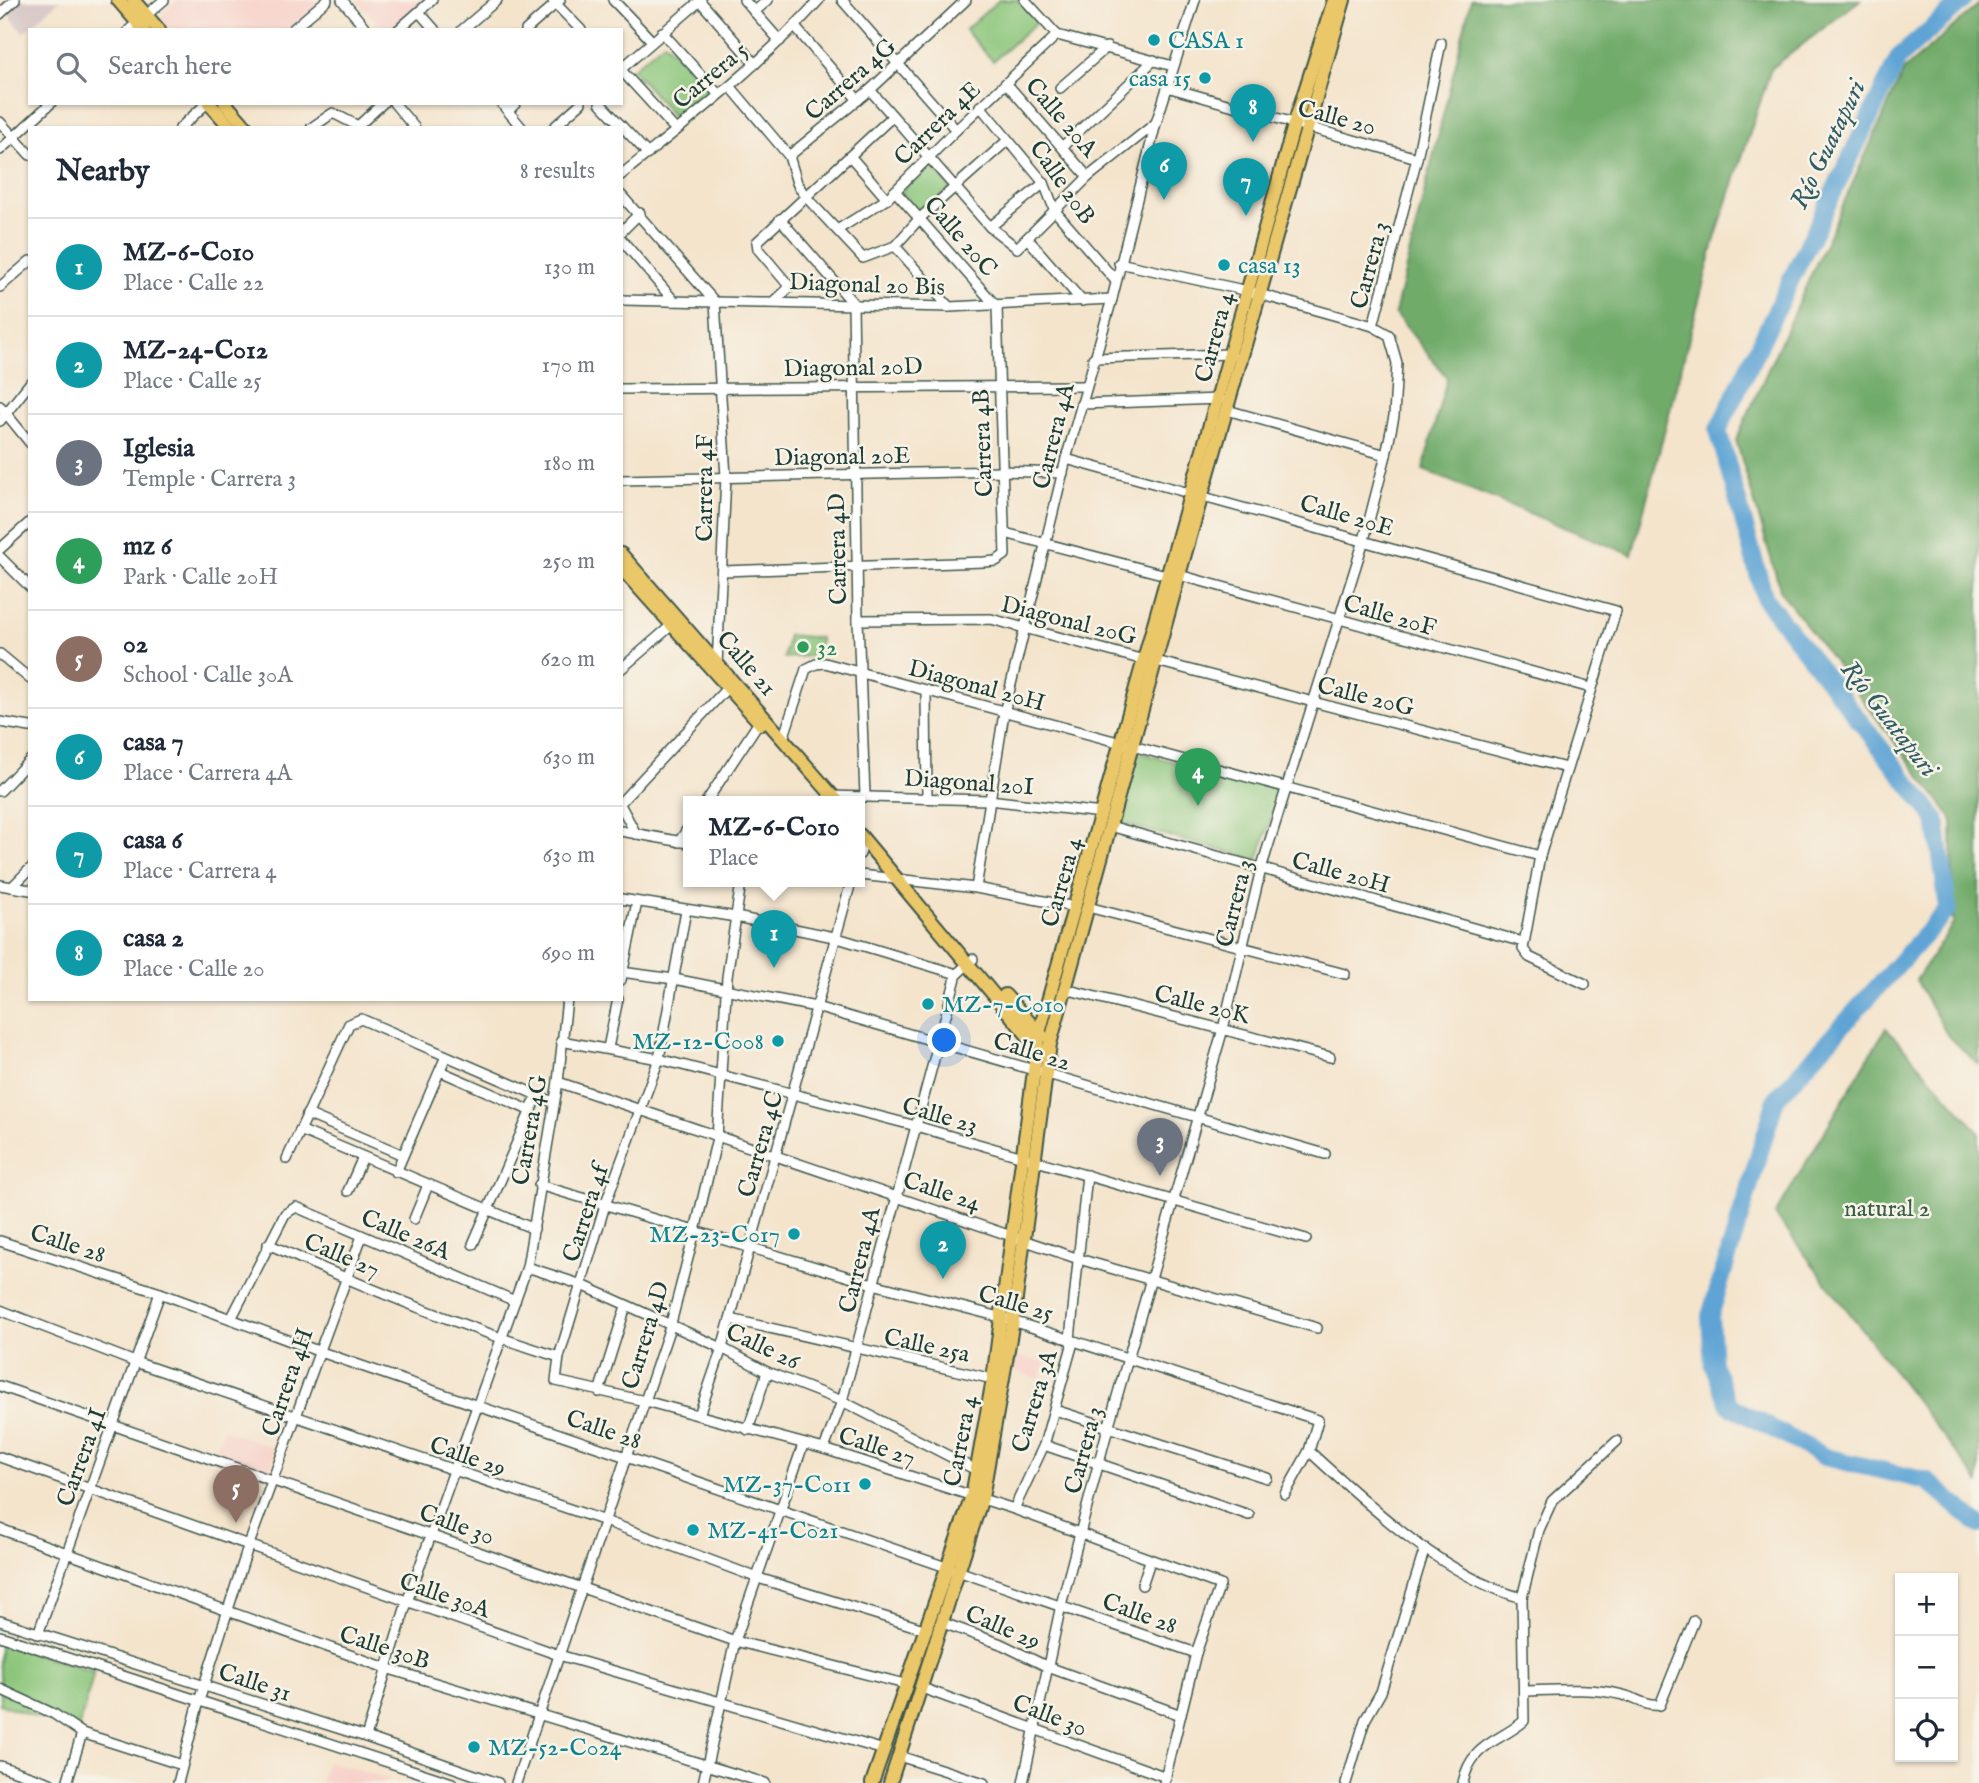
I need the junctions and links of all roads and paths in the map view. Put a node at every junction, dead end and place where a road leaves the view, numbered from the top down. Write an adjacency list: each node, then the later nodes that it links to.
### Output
1 (15, 0): 23 (street)
2 (118, 0): 24 (main road)
3 (133, 0): 24 (main road)
4 (164, 0): 24 (street)
5 (327, 0): 26 (street)
6 (342, 0): 27 (street)
7 (432, 0): 21 (street)
8 (497, 0): 30 (street)
9 (613, 0): 35 (street)
10 (700, 0): 33 (street); 40 (street)
11 (744, 0): 22 (street)
12 (768, 0): 22 (street)
13 (819, 0): 25 (street, Carrera 5)
14 (842, 0): 41 (street)
15 (965, 0): 41 (street, Carrera 4G)
16 (1025, 0): 34 (street)
17 (1195, 0): 42 (street, Carrera 4A)
18 (1334, 0): 76 (main road, Carrera 4)
19 (1344, 0): 76 (main road, Carrera 4)
20 (556, 1): 31 (street); 32 (street)
21 (419, 12): 28 (street); 29 (street)
22 (754, 12): 36 (street)
23 (0, 14)
24 (139, 24)
25 (794, 27): 36 (street, Carrera 5); 51 (street)
26 (294, 28)
27 (365, 28)
28 (400, 28)
29 (433, 28)
30 (464, 28)
31 (528, 28)
32 (579, 28)
33 (662, 32): 35 (street); 50 (street)
34 (1057, 35): 38 (street); 45 (street, Carrera 4E)
35 (652, 41): 43 (street)
36 (780, 41): 40 (street, Carrera 5)
37 (1441, 43): 88 (street, Carrera 3)
38 (1107, 47): 39 (street); 48 (street)
39 (1154, 61): 42 (street); 81 (street)
40 (755, 64): 46 (street, Carrera 5)
41 (899, 64): 49 (street, Carrera 4G); 78 (street)
42 (1173, 66): 47 (street, Carrera 4A)
43 (623, 68)
44 (623, 72): 77 (street)
45 (1006, 83): 60 (street, Carrera 4E); 81 (street, Calle 20A)
46 (730, 86): 50 (street, Carrera 5); 85 (street)
47 (1167, 87): 64 (street, Carrera 4A); 76 (street, Calle 20)
48 (1060, 88)
49 (870, 90): 51 (street, Carrera 4G); 62 (street)
50 (719, 95): 77 (street, Carrera 5)
51 (858, 100): 85 (street, Carrera 4G)
52 (49, 105): 79 (street)
53 (206, 105): 65 (street)
54 (210, 105): 66 (main road)
55 (227, 105): 67 (main road)
56 (381, 105): 69 (street)
57 (396, 105): 71 (street)
58 (579, 105): 73 (street)
59 (602, 105): 74 (street)
60 (980, 106): 78 (street, Carrera 4E); 80 (street, Calle 20B)
61 (505, 107): 72 (street)
62 (892, 117): 86 (street); 87 (street)
63 (0, 122): 79 (street)
64 (1156, 123): 90 (street); 108 (street, Carrera 4A)
65 (182, 126)
66 (229, 126)
67 (245, 126)
68 (314, 126): 70 (street)
69 (354, 126)
70 (354, 126)
71 (411, 126)
72 (520, 126)
73 (557, 126)
74 (622, 126)
75 (623, 127): 84 (street)
76 (1301, 127): 88 (street, Calle 20); 111 (main road, Carrera 4); 112 (main road, Carrera 4)
77 (675, 129): 84 (street, Carrera 5)
78 (956, 130): 87 (street, Carrera 4E)
79 (14, 138): 82 (street); 83 (street)
80 (1009, 140): 91 (street, Calle 20B); 92 (street)
81 (1062, 147): 90 (street, Calle 20A)
82 (0, 150)
83 (28, 153)
84 (648, 154): 89 (street, Carrera 5)
85 (789, 156): 94 (street)
86 (850, 156): 94 (street); 96 (street, Calle 20C)
87 (929, 156): 92 (street); 93 (street, Carrera 4E)
88 (1417, 159): 122 (street, Carrera 3)
89 (623, 174)
90 (1088, 177): 97 (street)
91 (1044, 183): 97 (street, Calle 20B); 101 (street)
92 (955, 187): 99 (street); 101 (street)
93 (895, 191): 96 (street, Carrera 4E); 99 (street, Calle 20C)
94 (805, 196): 100 (street); 103 (street)
95 (623, 197): 98 (street)
96 (887, 199): 103 (street, Carrera 4E)
97 (1055, 211): 104 (street); 109 (street, Calle 20B)
98 (640, 213): 102 (street); 118 (street)
99 (920, 218): 106 (street); 121 (street, Calle 20C)
100 (780, 219): 116 (street); 119 (street)
101 (990, 227): 104 (street)
102 (623, 230)
103 (837, 230): 106 (street)
104 (1027, 238): 117 (street)
105 (623, 241): 115 (street)
106 (895, 246): 120 (street)
107 (28, 263): 110 (street)
108 (1119, 263): 109 (street, Carrera 4A); 111 (street)
109 (1115, 281): 113 (street, Carrera 4A)
110 (0, 287)
111 (1248, 290): 112 (street); 123 (main road, Carrera 4)
112 (1261, 294): 122 (street); 132 (main road, Carrera 4)
113 (1112, 299): 117 (street, Diagonal 20 Bis); 124 (street, Carrera 4A)
114 (623, 300): 115 (street, Diagonal 20 Bis)
115 (674, 301): 118 (street, Diagonal 20 Bis)
116 (775, 301): 118 (street, Diagonal 20 Bis); 119 (street, Diagonal 20 Bis)
117 (1082, 301): 121 (street, Diagonal 20 Bis)
118 (715, 302): 130 (street, Carrera 4F)
119 (853, 303): 120 (street, Diagonal 20 Bis); 126 (street, Carrera 4D)
120 (949, 307): 121 (street, Diagonal 20 Bis)
121 (997, 307): 127 (street, Carrera 4B)
122 (1373, 326): 136 (street, Carrera 3)
123 (1231, 354): 124 (street); 132 (main road, Carrera 4)
124 (1093, 358): 128 (street, Carrera 4A)
125 (28, 386): 134 (street)
126 (853, 386): 127 (street, Diagonal 20D); 130 (street, Diagonal 20D); 140 (street, Carrera 4D)
127 (999, 386): 128 (street, Diagonal 20D); 138 (street, Carrera 4B)
128 (1085, 386): 131 (street, Carrera 4A)
129 (623, 389): 130 (street, Diagonal 20D)
130 (721, 389): 141 (street, Carrera 4F)
131 (1081, 404): 132 (street); 137 (street, Carrera 4A)
132 (1223, 404): 136 (street); 143 (main road, Carrera 4)
133 (0, 406): 134 (street)
134 (3, 418): 135 (street)
135 (28, 441)
136 (1386, 455): 146 (street, Carrera 3)
137 (1066, 459): 139 (street, Carrera 4A); 143 (street, Calle 20E)
138 (1002, 471): 139 (street, Diagonal 20E); 140 (street, Diagonal 20E); 145 (street, Carrera 4B)
139 (1063, 473): 147 (street, Carrera 4A)
140 (856, 474): 141 (street, Diagonal 20E); 151 (street, Carrera 4D)
141 (726, 477): 142 (street, Diagonal 20E); 152 (street, Carrera 4F)
142 (623, 480)
143 (1198, 493): 146 (street, Calle 20E); 154 (main road, Carrera 4)
144 (28, 524): 148 (street)
145 (1005, 533): 147 (street, Calle 20F); 151 (street, Carrera 4B)
146 (1364, 540): 157 (street, Carrera 3); 167 (street, Calle 20E)
147 (1048, 542): 154 (street, Calle 20F); 159 (street, Carrera 4A)
148 (0, 549)
149 (623, 556): 163 (main road, Calle 21)
150 (0, 557): 155 (street)
151 (857, 568): 152 (street); 156 (street, Carrera 4D)
152 (723, 571): 163 (street, Carrera 4F)
153 (623, 573): 158 (main road, Calle 21)
154 (1173, 575): 157 (street, Calle 20F); 161 (main road, Carrera 4)
155 (28, 585)
156 (858, 620): 159 (street, Diagonal 20G); 164 (street, Carrera 4D)
157 (1338, 620): 167 (street, Calle 20F); 169 (street, Carrera 3)
158 (673, 625): 162 (street); 163 (main road, Calle 21)
159 (1025, 628): 161 (street, Diagonal 20G); 170 (street, Carrera 4A)
160 (0, 654): 165 (street)
161 (1150, 660): 169 (street, Calle 20G); 175 (main road, Carrera 4)
162 (623, 667)
163 (716, 667): 166 (main road, Calle 21); 174 (main road, Calle 21)
164 (861, 674): 168 (street, Diagonal 20H); 174 (street, Diagonal 20H); 180 (street, Carrera 4D)
165 (28, 677)
166 (728, 687): 172 (main road, Calle 21); 187 (street)
167 (1591, 688): 177 (street)
168 (926, 690): 170 (street, Diagonal 20H); 185 (street)
169 (1311, 702): 177 (street, Calle 20G); 178 (street, Carrera 3)
170 (1004, 713): 175 (street, Diagonal 20H); 186 (street, Carrera 4A)
171 (0, 722): 173 (street)
172 (759, 722): 181 (street); 182 (main road, Calle 21)
173 (28, 727)
174 (783, 739): 183 (main road, Calle 21)
175 (1127, 747): 178 (street); 189 (main road, Carrera 4); 190 (main road, Carrera 4)
176 (28, 762): 179 (street)
177 (1566, 768): 196 (street)
178 (1288, 786): 196 (street); 197 (street, Carrera 3)
179 (0, 791)
180 (865, 795): 184 (street, Diagonal 20I); 185 (street, Diagonal 20I)
181 (710, 796)
182 (829, 796)
183 (830, 796)
184 (857, 796)
185 (927, 797): 186 (street, Diagonal 20I)
186 (989, 800): 189 (street, Diagonal 20I); 205 (street, Carrera 4A)
187 (623, 802)
188 (623, 808): 192 (street)
189 (1102, 813): 209 (main road, Carrera 4)
190 (1110, 826): 197 (street, Calle 20H); 209 (main road, Carrera 4)
191 (623, 831): 192 (street)
192 (636, 834): 195 (street)
193 (865, 834): 200 (main road)
194 (865, 840): 200 (main road)
195 (683, 843)
196 (1540, 856): 213 (street)
197 (1261, 869): 213 (street, Calle 20H); 214 (street, Carrera 3)
198 (28, 871): 202 (street)
199 (865, 875): 200 (street)
200 (900, 880): 205 (street); 215 (main road)
201 (0, 885): 202 (street)
202 (12, 887): 206 (street)
203 (740, 887): 211 (street, Carrera 4D)
204 (849, 887): 212 (street, Carrera 4C)
205 (976, 888): 209 (street)
206 (28, 890)
207 (623, 899): 208 (street)
208 (637, 902): 210 (street); 216 (street)
209 (1082, 907): 214 (street); 223 (main road, Carrera 4); 228 (main road, Carrera 4)
210 (686, 910): 211 (street); 220 (street, Carrera 4f)
211 (736, 917): 212 (street); 222 (street, Carrera 4D)
212 (834, 937): 217 (street); 226 (street, Carrera 4C)
213 (1523, 942): 221 (street)
214 (1243, 949): 218 (street); 227 (street, Carrera 3)
215 (970, 960): 217 (street, Carrera 4A); 228 (main road); 231 (main road)
216 (623, 970)
217 (957, 974): 230 (street, Carrera 4A)
218 (1345, 974)
219 (623, 975): 220 (street, Calle 22)
220 (674, 979): 222 (street, Calle 22); 235 (street, Carrera 4f)
221 (1586, 984)
222 (726, 989): 226 (street, Calle 22); 238 (street, Carrera 4D)
223 (1065, 989): 227 (street, Calle 20K); 231 (main road, Carrera 4)
224 (567, 1001): 229 (street, Carrera 4G)
225 (618, 1001): 232 (street)
226 (816, 1007): 230 (street, Calle 22); 241 (street, Carrera 4C)
227 (1223, 1029): 234 (street, Calle 20K); 246 (street, Carrera 3)
228 (1039, 1033): 231 (main road, Carrera 4)
229 (561, 1041): 232 (street, Calle 23); 239 (street, Carrera 4G)
230 (938, 1043): 237 (street, Calle 22); 247 (street, Carrera 4A)
231 (1044, 1046): 237 (main road, Carrera 4); 237 (main road, Carrera 4)
232 (608, 1048): 235 (street, Calle 23)
233 (446, 1056): 236 (street); 240 (street); 245 (street)
234 (1330, 1057)
235 (659, 1059): 238 (street, Calle 23); 243 (street, Carrera 4f)
236 (440, 1072): 244 (street); 251 (street)
237 (1042, 1074): 246 (street, Calle 22); 255 (main road, Carrera 4)
238 (723, 1078): 241 (street, Calle 23); 249 (street, Carrera 4D)
239 (558, 1082): 242 (street, Carrera 4G); 243 (street, Calle 24)
240 (537, 1096): 242 (street); 244 (street)
241 (793, 1097): 247 (street, Calle 23); 253 (street, Carrera 4C)
242 (553, 1102): 259 (street, Carrera 4G)
243 (641, 1110): 249 (street, Calle 24); 263 (street, Carrera 4f)
244 (530, 1111): 264 (street)
245 (307, 1114): 248 (street); 251 (street)
246 (1198, 1118): 250 (street, Calle 22); 262 (street, Carrera 3)
247 (916, 1126): 255 (street, Calle 23); 261 (street, Carrera 4A)
248 (300, 1130): 252 (street); 254 (street)
249 (717, 1138): 253 (street, Calle 24); 267 (street, Carrera 4D)
250 (1325, 1154)
251 (403, 1155): 256 (street)
252 (363, 1157): 256 (street); 260 (street)
253 (776, 1157): 261 (street, Calle 24); 275 (street, Carrera 4C)
254 (287, 1159)
255 (1028, 1160): 257 (street, Calle 23); 268 (main road, Carrera 4); 270 (main road, Carrera 4)
256 (396, 1171): 258 (street)
257 (1087, 1175): 262 (street, Calle 23); 276 (street, Carrera 3A)
258 (428, 1185): 264 (street); 265 (street)
259 (539, 1185): 263 (street, Calle 25); 266 (street, Carrera 4G)
260 (348, 1191)
261 (896, 1196): 268 (street, Calle 24); 280 (street, Carrera 4A)
262 (1174, 1201): 271 (street, Calle 23); 279 (street, Carrera 3)
263 (605, 1205): 267 (street, Calle 25); 281 (street, Carrera 4f)
264 (487, 1211): 266 (street); 274 (street)
265 (414, 1219)
266 (534, 1229): 277 (street, Carrera 4G)
267 (695, 1231): 275 (street, Calle 25); 289 (street, Carrera 4D)
268 (1011, 1234): 270 (street, Calle 24); 288 (main road, Carrera 4)
269 (362, 1236): 273 (street, Calle 26A); 278 (street, Carrera 4H); 283 (street, Calle 26A)
270 (1024, 1239): 276 (street, Calle 24); 288 (main road, Carrera 4)
271 (1306, 1239)
272 (0, 1241): 282 (street, Calle 28)
273 (268, 1244): 278 (street, Calle 27); 286 (street)
274 (473, 1244)
275 (751, 1247): 280 (street, Calle 25); 287 (street, Carrera 4C)
276 (1079, 1259): 279 (street, Calle 24); 292 (street, Carrera 3A)
277 (527, 1267): 281 (street, Calle 26); 283 (street, Carrera 4G)
278 (344, 1278): 291 (street, Calle 27); 295 (street, Carrera 4H)
279 (1152, 1281): 290 (street, Calle 24); 297 (street, Carrera 3)
280 (873, 1284): 288 (street, Calle 25); 294 (street, Carrera 4A)
281 (582, 1285): 284 (street, Calle 26); 296 (street, Carrera 4f)
282 (160, 1293): 286 (street, Calle 28); 298 (street, Carrera 4I)
283 (515, 1301): 291 (street)
284 (626, 1306): 289 (street, Calle 26); 303 (street)
285 (0, 1310): 298 (street, Calle 29)
286 (231, 1319): 295 (street, Calle 28)
287 (730, 1319): 293 (street, Carrera 4C); 294 (street, Calle 25a)
288 (1007, 1319): 292 (street, Calle 25); 300 (main road, Carrera 4); 327 (main road, Carrera 4)
289 (670, 1327): 293 (street, Calle 26); 304 (street, Carrera 4D)
290 (1317, 1328)
291 (501, 1339): 296 (street, Calle 27); 306 (street)
292 (1070, 1339): 297 (street, Calle 25); 307 (street, Carrera 3A)
293 (722, 1348): 299 (street, Calle 26); 308 (street, Carrera 4C)
294 (856, 1350): 300 (street, Calle 25a); 305 (street, Carrera 4A)
295 (318, 1351): 306 (street, Calle 28); 309 (street, Carrera 4H)
296 (559, 1357): 301 (street, Carrera 4f)
297 (1128, 1359): 311 (street, Carrera 3); 317 (street, Calle 25)
298 (135, 1362): 309 (street, Calle 29); 310 (street, Carrera 4I)
299 (767, 1372): 305 (street, Calle 26); 312 (street)
300 (993, 1379): 322 (main road, Carrera 4)
301 (556, 1381): 303 (street, Calle 27)
302 (0, 1386): 310 (street, Calle 30)
303 (598, 1392): 304 (street, Calle 27)
304 (645, 1401): 308 (street, Calle 27); 319 (street, Carrera 4D)
305 (842, 1401): 316 (street, Carrera 4A); 322 (street, Calle 26)
306 (475, 1405): 319 (street, Calle 28); 321 (street)
307 (1055, 1410): 311 (street); 315 (street, Carrera 3A)
308 (699, 1415): 312 (street, Calle 27)
309 (297, 1418): 321 (street, Calle 29); 324 (street, Carrera 4H)
310 (112, 1426): 324 (street, Calle 30); 325 (street, Carrera 4I)
311 (1108, 1428): 320 (street, Carrera 3); 323 (street)
312 (748, 1430): 314 (street, Calle 27)
313 (1617, 1441): 343 (street)
314 (803, 1445): 316 (street, Calle 27); 328 (street)
315 (1044, 1445): 320 (street); 329 (street, Carrera 3A)
316 (824, 1448): 327 (street, Calle 27)
317 (1309, 1451): 326 (street); 336 (street)
318 (0, 1457): 325 (street, Calle 30A)
319 (626, 1458): 328 (street, Calle 28); 331 (street, Carrera 4D)
320 (1098, 1465): 330 (street); 333 (street, Carrera 3)
321 (453, 1471): 331 (street, Calle 29); 334 (street)
322 (978, 1471): 327 (main road, Carrera 4)
323 (1267, 1478)
324 (272, 1481): 334 (street, Calle 30); 335 (street, Carrera 4H)
325 (90, 1487): 335 (street, Calle 30A); 337 (street, Carrera 4I)
326 (1285, 1494)
327 (977, 1497): 329 (street, Calle 27); 339 (main road, Carrera 4)
328 (782, 1508): 339 (street, Calle 28); 340 (street)
329 (1014, 1509): 333 (street, Calle 27)
330 (1249, 1515)
331 (604, 1521): 340 (street, Calle 29); 342 (street, Carrera 4D)
332 (0, 1529): 337 (street, Calle 30B)
333 (1082, 1534): 338 (street, Calle 27); 345 (street, Carrera 3)
334 (430, 1535): 342 (street, Calle 30); 344 (street)
335 (248, 1547): 344 (street, Calle 30A); 346 (street, Carrera 4H)
336 (1425, 1548): 343 (street); 388 (street)
337 (67, 1551): 346 (street, Calle 30B); 351 (street, Carrera 4I)
338 (1150, 1561): 341 (street); 354 (street, Calle 27)
339 (953, 1570): 345 (street, Calle 28); 349 (main road, Carrera 4); 350 (main road, Carrera 4)
340 (758, 1578): 350 (street, Calle 29); 353 (street)
341 (1142, 1585)
342 (581, 1590): 353 (street, Calle 30); 355 (street, Carrera 4D)
343 (1522, 1598): 362 (street)
344 (407, 1602): 355 (street, Calle 30A); 357 (street)
345 (1061, 1605): 354 (street, Calle 28); 356 (street, Carrera 3)
346 (226, 1613): 357 (street, Calle 30B); 359 (street, Carrera 4H)
347 (1694, 1620): 362 (street)
348 (0, 1621): 351 (street, Calle 31)
349 (943, 1623): 356 (street, Calle 29); 360 (main road, Carrera 4)
350 (927, 1630): 358 (main road, Carrera 4)
351 (38, 1634): 359 (street, Calle 31)
352 (0, 1636): 364 (street, Calle 31)
353 (735, 1641): 358 (street, Calle 30); 363 (street)
354 (1196, 1653): 365 (street)
355 (559, 1655): 363 (street, Calle 30A); 366 (street, Carrera 4D)
356 (1048, 1667): 365 (street, Calle 29); 367 (street, Carrera 3)
357 (386, 1668): 366 (street, Calle 30B); 369 (street)
358 (905, 1684): 370 (main road, Carrera 4)
359 (204, 1686): 364 (street, Carrera 4H); 369 (street, Calle 31)
360 (922, 1688): 367 (street, Calle 30); 371 (main road, Carrera 4)
361 (0, 1689): 368 (street)
362 (1524, 1690): 389 (street)
363 (720, 1699): 370 (street, Calle 30A); 372 (street)
364 (199, 1701): 373 (street, Carrera 4H); 379 (street, Calle 31)
365 (1181, 1715): 375 (street)
366 (539, 1716): 372 (street, Calle 30B); 381 (street, Carrera 4D)
367 (1034, 1731): 375 (street, Calle 30); 387 (street, Carrera 3)
368 (82, 1732): 373 (street); 377 (street)
369 (366, 1737): 380 (street, Calle 31)
370 (884, 1750): 384 (main road, Carrera 4)
371 (899, 1756): 385 (main road, Carrera 4); 386 (street)
372 (709, 1764): 382 (street); 383 (street, Calle 30B)
373 (182, 1765): 378 (street, Carrera 4H)
374 (0, 1766): 376 (street)
375 (1165, 1780)
376 (50, 1783)
377 (67, 1783)
378 (178, 1783)
379 (452, 1783)
380 (498, 1783)
381 (516, 1783)
382 (703, 1783)
383 (765, 1783)
384 (872, 1783)
385 (890, 1783)
386 (984, 1783)
387 (1023, 1783)
388 (1346, 1783)
389 (1464, 1783)

